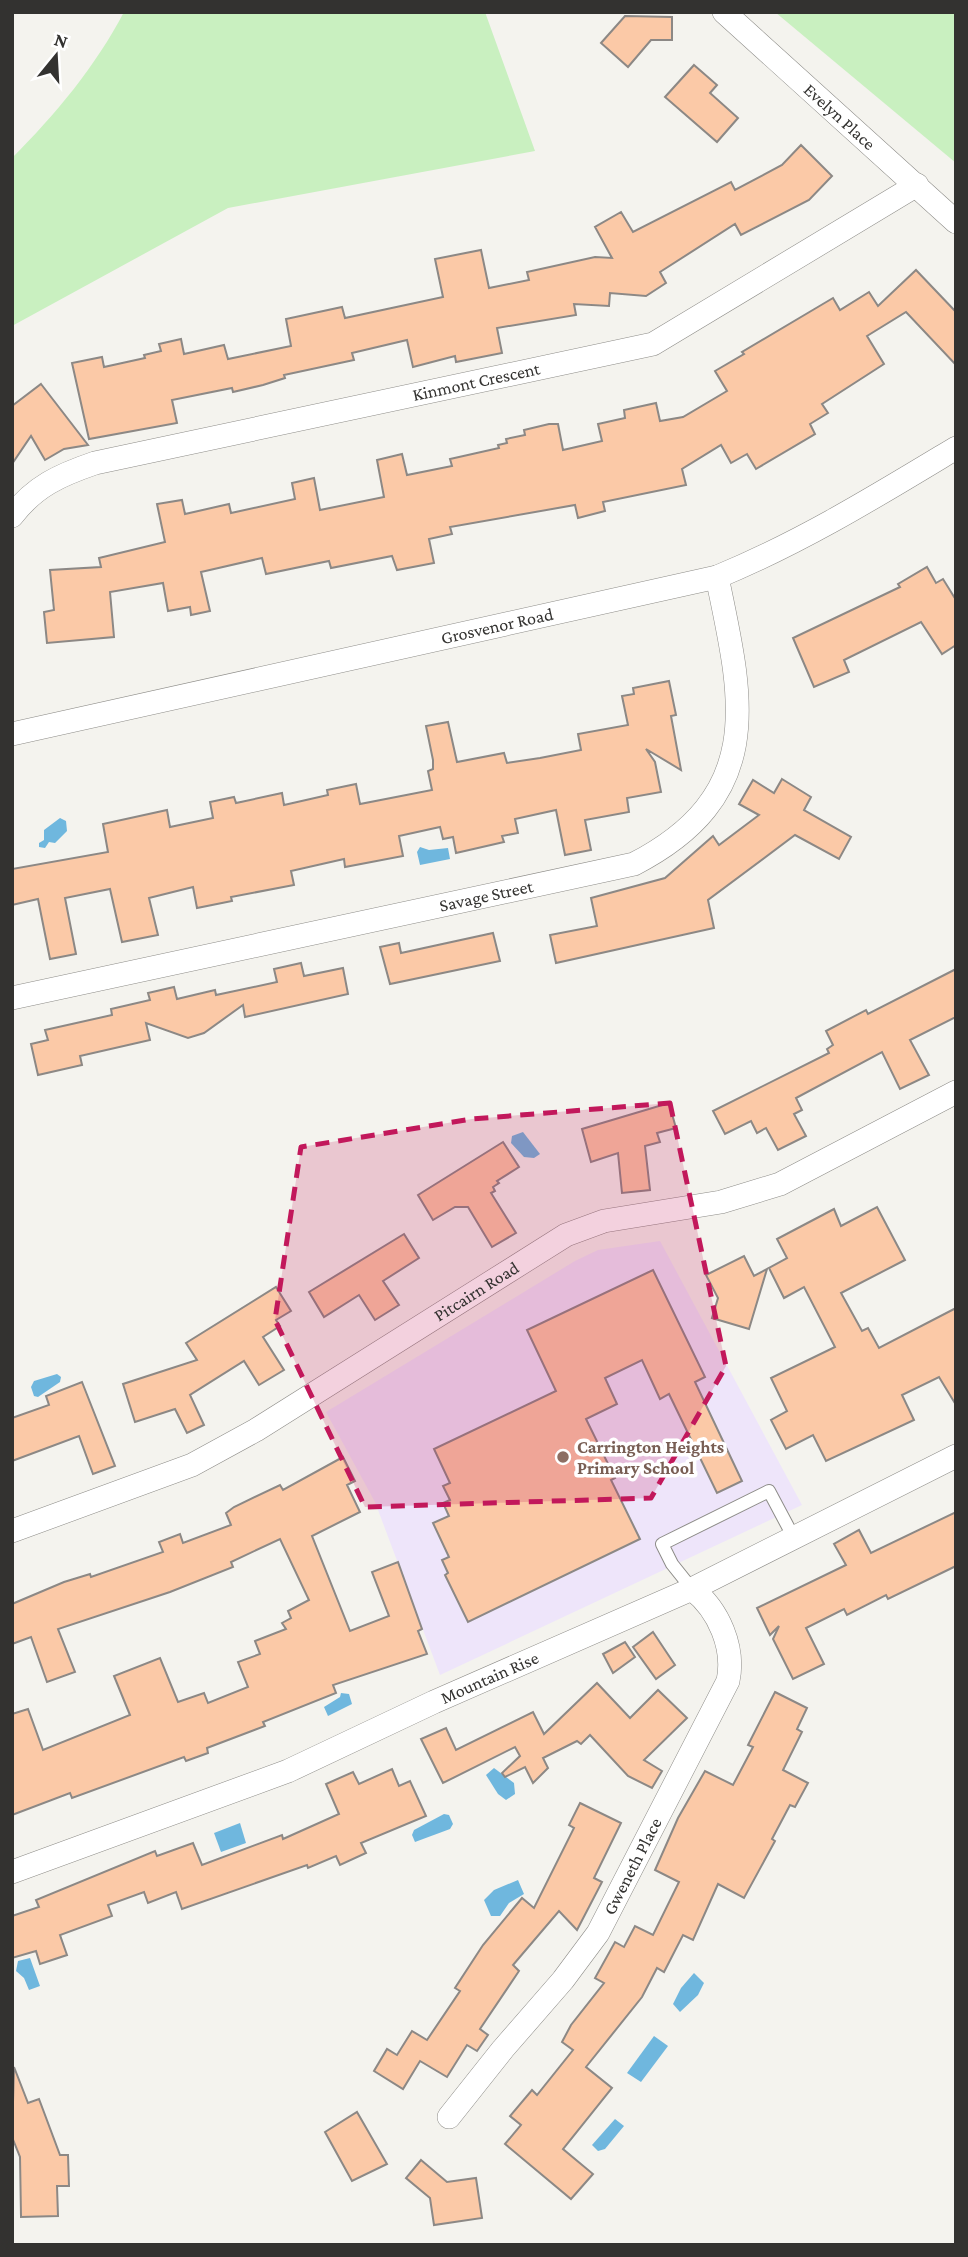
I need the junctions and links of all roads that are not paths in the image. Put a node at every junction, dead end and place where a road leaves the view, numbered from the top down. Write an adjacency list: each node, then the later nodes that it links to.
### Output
1 (724, 12): 2 (street, Evelyn Place)
2 (917, 185): 3 (street, Evelyn Place); 5 (street, Kinmont Crescent)
3 (956, 222)
4 (956, 448): 6 (street, Grosvenor Road)
5 (12, 516)
6 (717, 577): 7 (street, Grosvenor Road); 8 (street, Savage Street)
7 (12, 734)
8 (12, 998)
9 (956, 1091): 11 (street, Pitcairn Road)
10 (956, 1456): 12 (street, Mountain Rise)
11 (12, 1531)
12 (794, 1538): 13 (street, Mountain Rise); 13 (lane)
13 (692, 1589): 14 (street, Mountain Rise); 15 (street, Gweneth Place)
14 (12, 1872)
15 (449, 2118)

